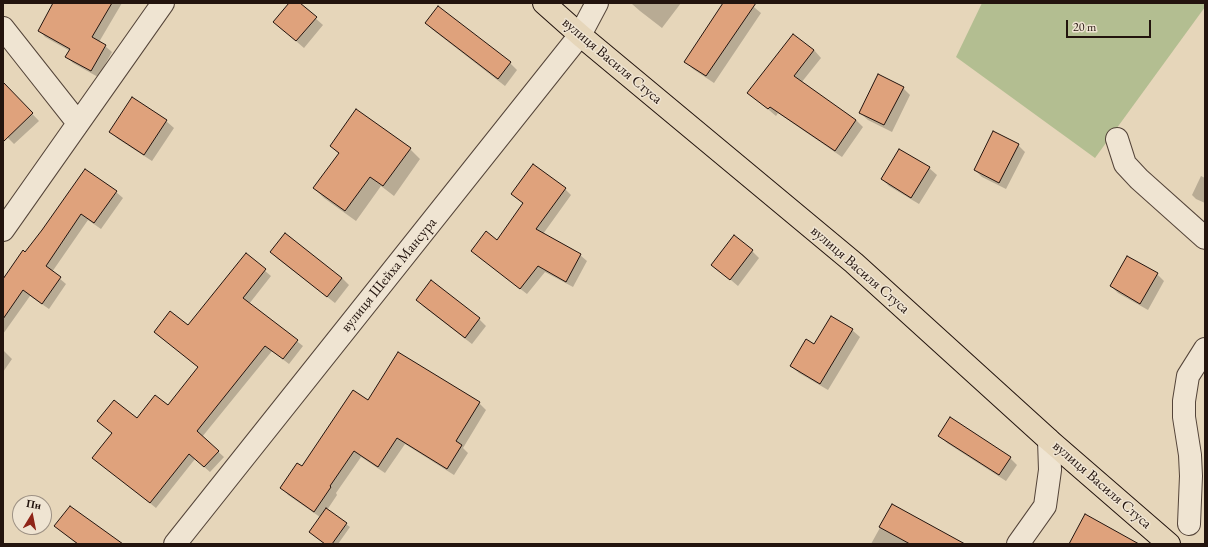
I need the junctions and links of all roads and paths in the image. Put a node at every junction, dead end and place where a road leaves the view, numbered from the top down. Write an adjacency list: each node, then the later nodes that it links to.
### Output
1 (163, 3): 6 (street)
2 (544, 3): 5 (main road, вулиця Василя Стуса)
3 (597, 3): 5 (street, вулиця Шейха Мансура)
4 (3, 28): 6 (street)
5 (580, 35): 11 (main road, вулиця Василя Стуса); 14 (street, вулиця Шейха Мансура)
6 (78, 123): 8 (street)
7 (1118, 139): 9 (street)
8 (3, 230)
9 (1205, 238)
10 (1205, 350): 13 (street)
11 (1049, 440): 15 (street); 16 (main road, вулиця Василя Стуса)
12 (1205, 497): 13 (street)
13 (1189, 524): 17 (street)
14 (175, 544)
15 (1018, 544)
16 (1169, 544)
17 (1175, 544)

